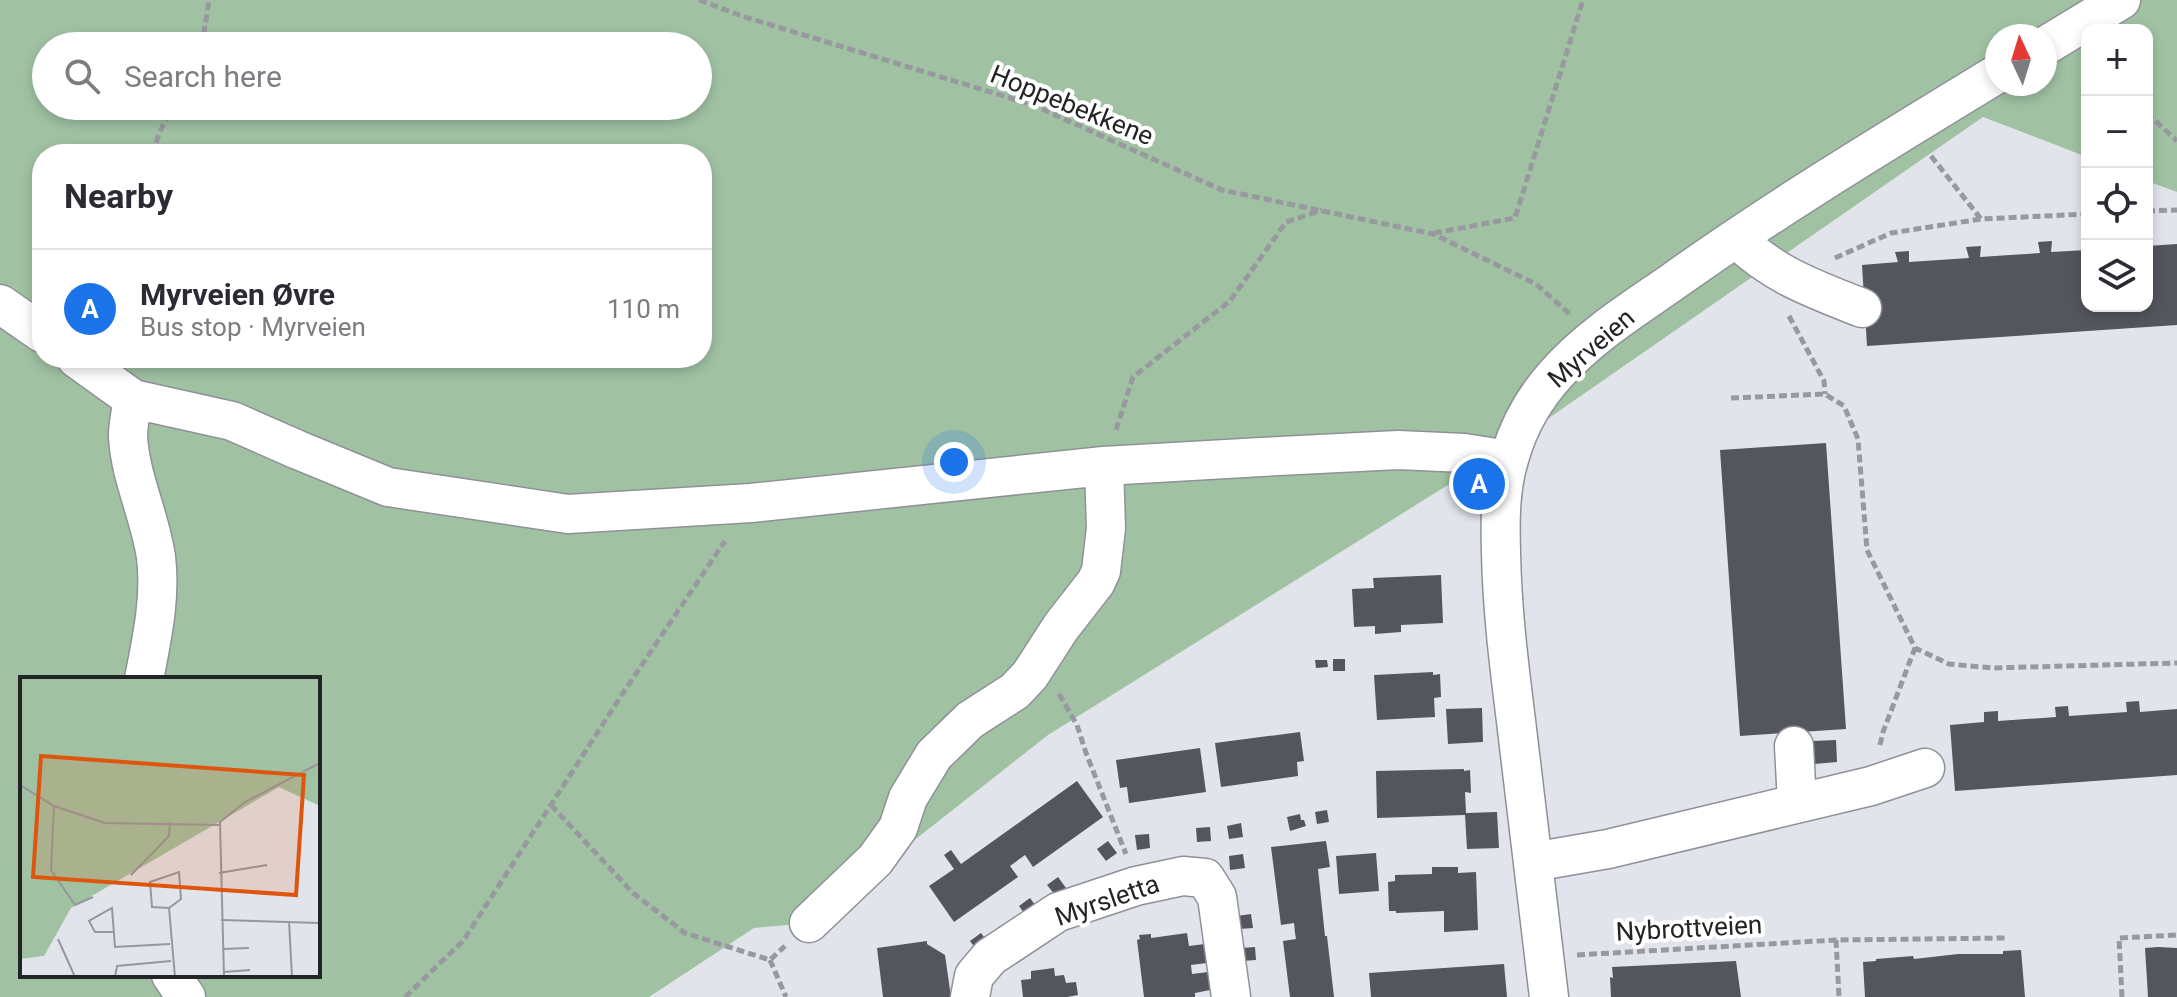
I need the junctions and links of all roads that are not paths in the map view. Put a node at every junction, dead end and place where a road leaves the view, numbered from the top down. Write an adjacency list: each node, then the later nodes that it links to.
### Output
1 (2121, 0): 2 (street)
2 (2057, 39)
3 (1985, 81): 4 (street, Myrveien)
4 (1736, 238): 6 (street); 10 (street, Myrveien)
5 (0, 304): 7 (street)
6 (1862, 308)
7 (32, 326)
8 (90, 368): 9 (street)
9 (133, 399): 11 (street); 12 (street)
10 (1508, 460): 11 (street); 16 (street, Myrveien)
11 (1104, 466): 17 (street)
12 (144, 677)
13 (1794, 746): 15 (street)
14 (1925, 768): 15 (street)
15 (1797, 803): 16 (street)
16 (1533, 862): 22 (street, Myrveien)
17 (809, 923)
18 (172, 977): 19 (street)
19 (186, 997)
20 (970, 997): 21 (street, Myrsletta)
21 (1231, 997)
22 (1549, 997)

